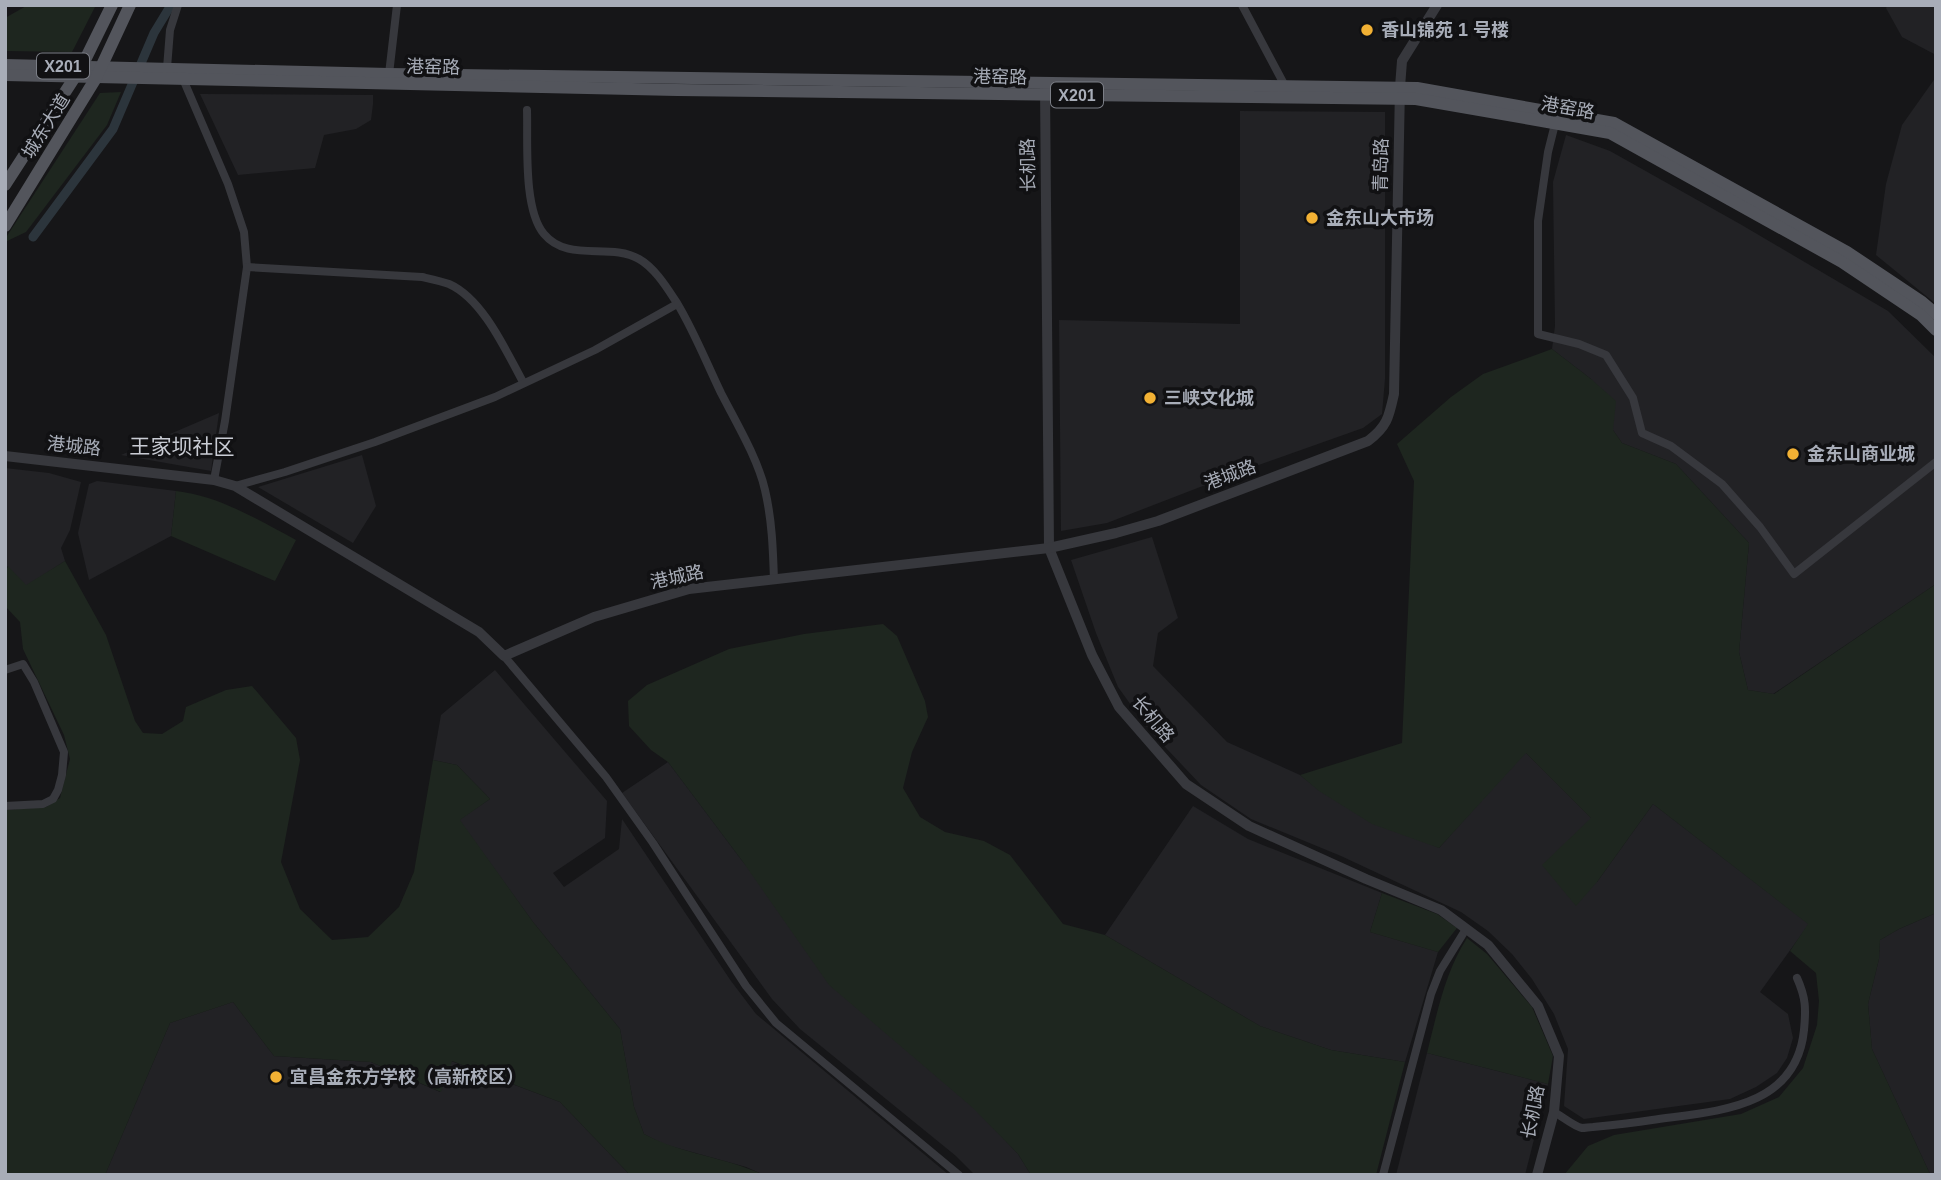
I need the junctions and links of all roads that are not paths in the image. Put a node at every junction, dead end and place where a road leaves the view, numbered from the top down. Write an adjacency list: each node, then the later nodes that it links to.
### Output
1 (112, 5): 8 (main road, 城东大道)
2 (130, 5): 10 (main road, 城东大道)
3 (178, 5): 9 (street)
4 (397, 5): 11 (street)
5 (1242, 5): 14 (street)
6 (1437, 5): 16 (street, 青岛路)
7 (5, 65): 8 (main road, 港窑路 / X201)
8 (78, 71): 10 (main road, 港窑路 / X201); 12 (main road, 港窑路 / X201); 19 (main road, 城东大道)
9 (162, 72): 10 (main road, 港窑路 / X201); 11 (main road, 港窑路 / X201); 13 (main road, 港窑路 / X201)
10 (99, 73): 20 (main road, 城东大道)
11 (389, 74): 15 (main road, 港窑路 / X201)
12 (5, 75)
13 (183, 79): 15 (main road, 港窑路 / X201); 21 (street)
14 (1285, 86): 15 (main road, 港窑路 / X201); 16 (main road, 港窑路 / X201)
15 (1045, 89): 16 (main road, 港窑路 / X201); 31 (street, 长机路)
16 (1400, 92): 18 (main road, 港窑路 / X201); 23 (main road, 港窑路 / X201); 26 (street, 青岛路)
17 (527, 110): 22 (street)
18 (1555, 124): 24 (main road, 港窑路 / X201); 28 (street)
19 (5, 186)
20 (5, 226)
21 (247, 267): 25 (street); 29 (street)
22 (677, 304): 25 (street); 32 (street)
23 (1936, 314)
24 (1936, 330)
25 (523, 382): 30 (street)
26 (1389, 419): 31 (street, 港城路)
27 (5, 456): 29 (street, 港城路)
28 (1936, 462)
29 (214, 480): 30 (street, 港城路)
30 (235, 486): 33 (street, 港城路)
31 (1049, 548): 32 (street, 港城路); 36 (street, 长机路)
32 (775, 580): 33 (street, 港城路)
33 (504, 656): 39 (street)
34 (5, 670): 35 (street)
35 (5, 806)
36 (1466, 929): 38 (street, 长机路); 40 (street)
37 (1797, 978): 38 (street)
38 (1554, 1112): 41 (street, 长机路)
39 (959, 1175)
40 (1383, 1175)
41 (1537, 1175)

